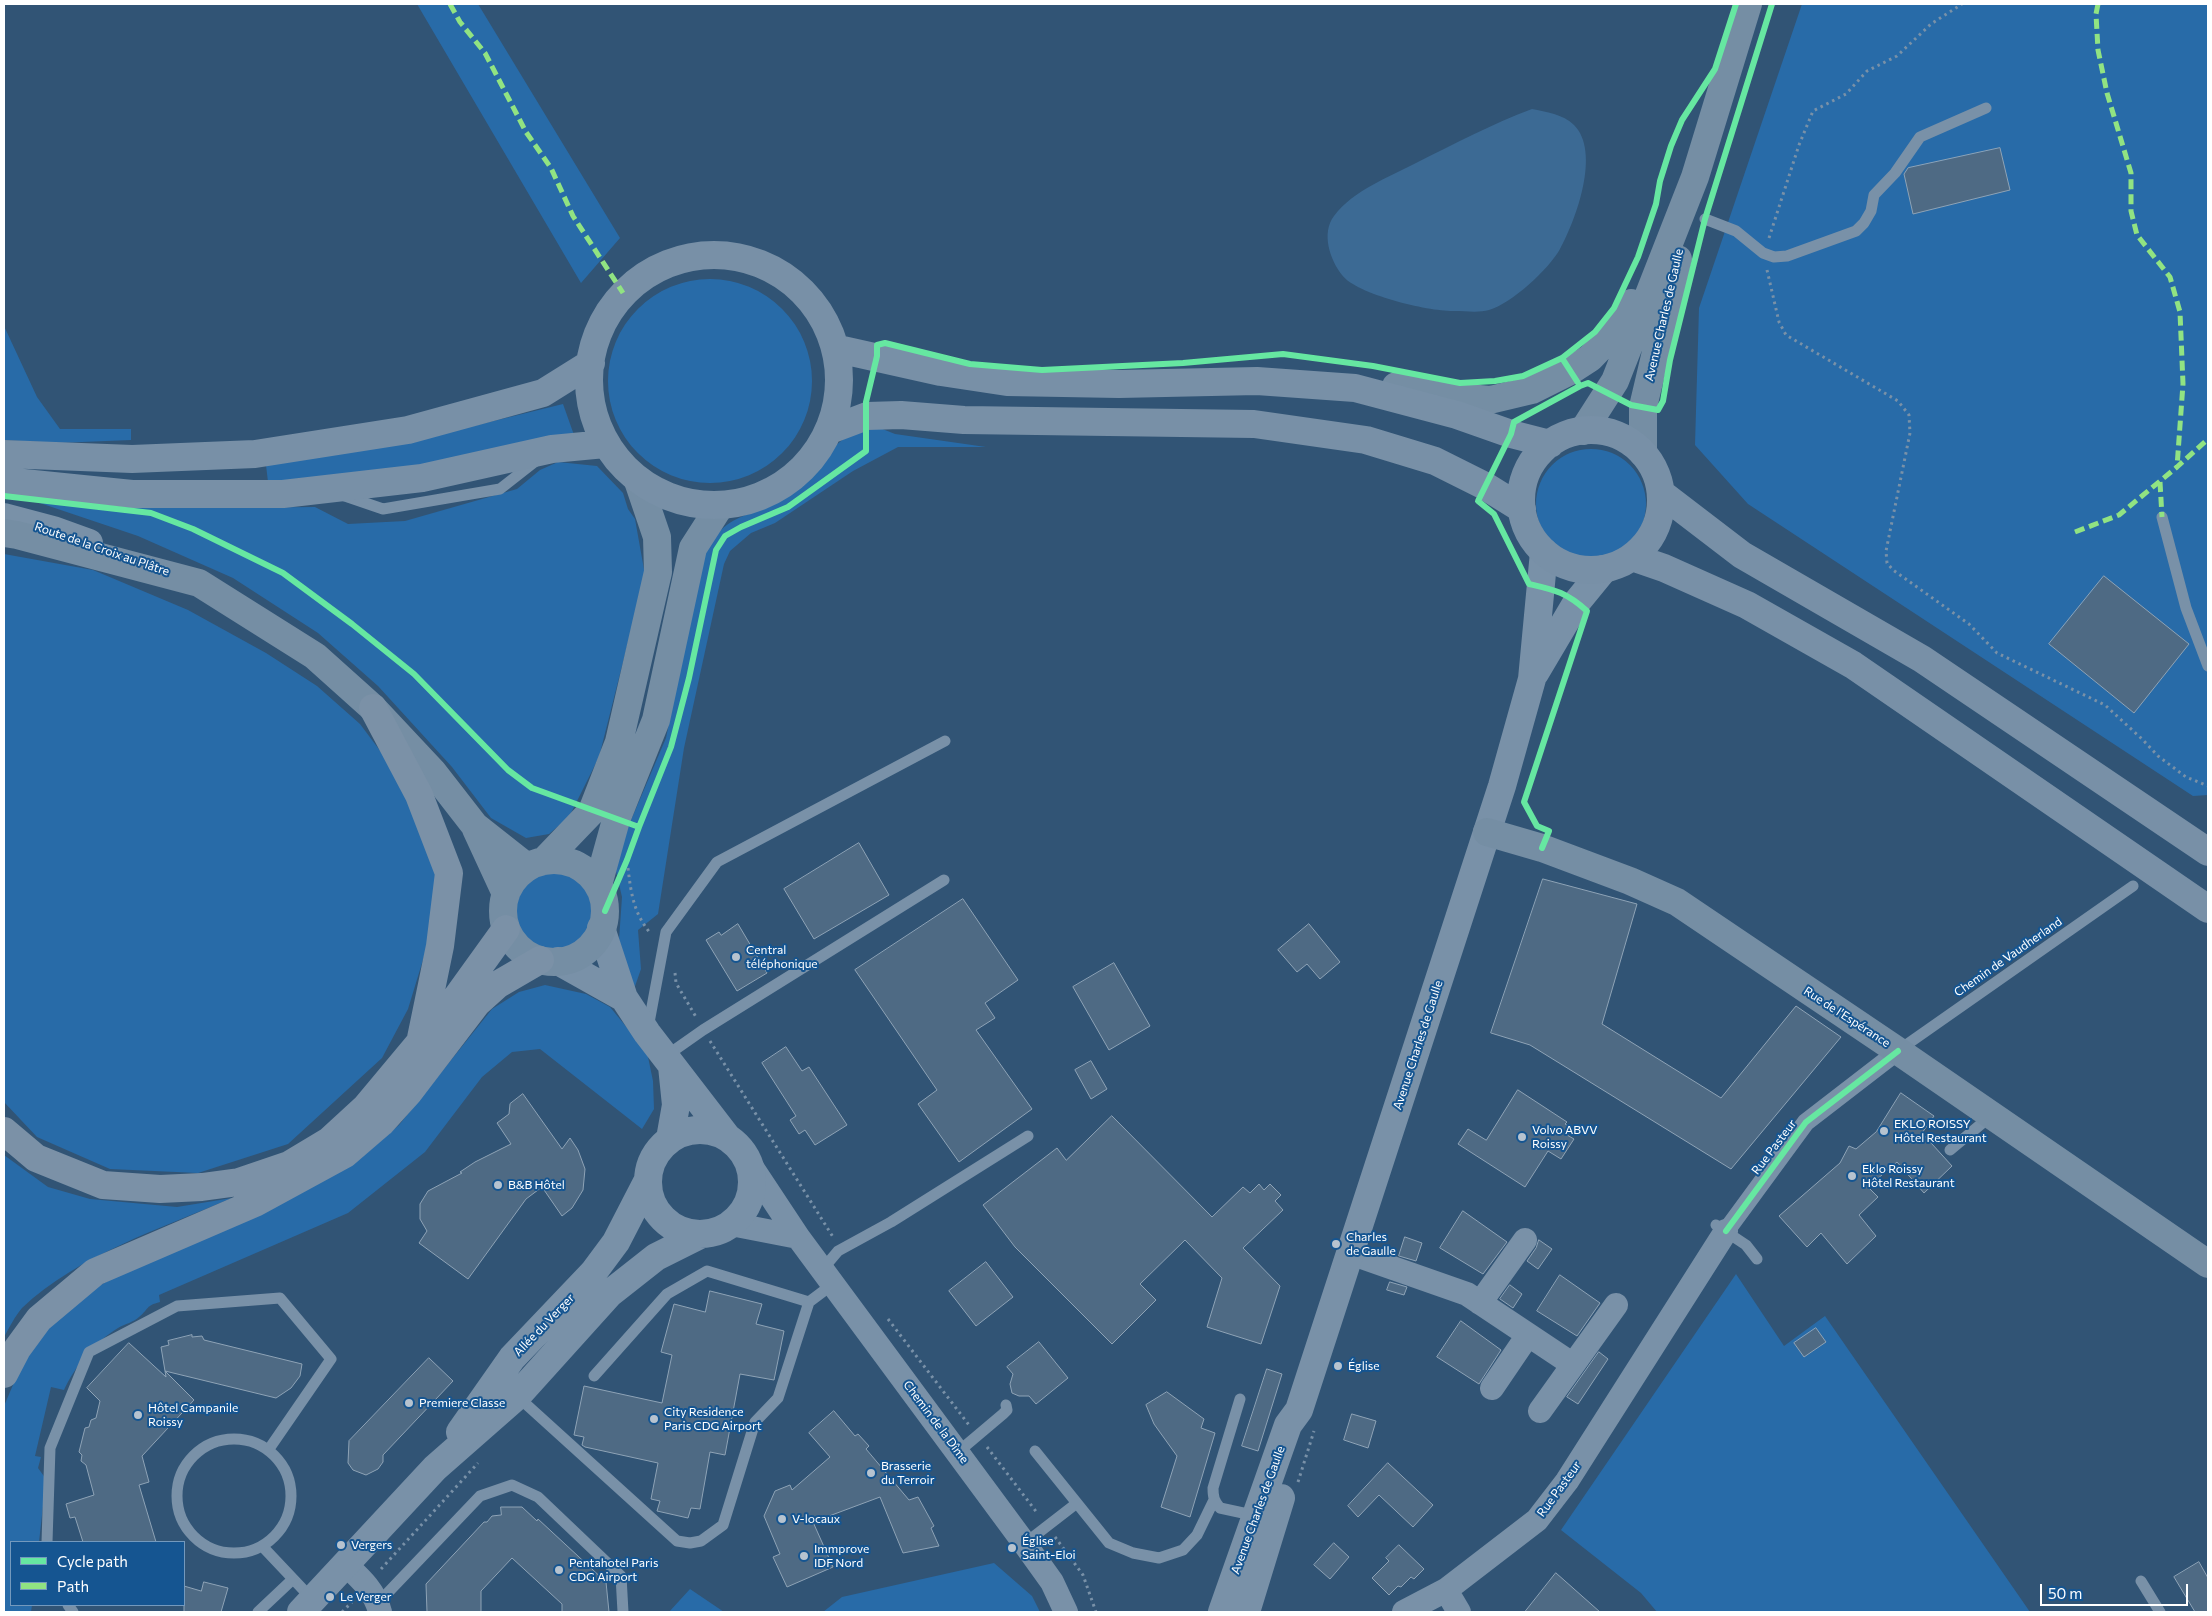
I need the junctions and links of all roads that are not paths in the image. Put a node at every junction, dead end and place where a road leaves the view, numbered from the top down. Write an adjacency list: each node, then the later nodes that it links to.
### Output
1 (1748, 4): 3 (main road, Avenue Charles de Gaulle)
2 (1986, 108): 4 (lane)
3 (1695, 177): 7 (main road); 9 (main road, Avenue Charles de Gaulle); 13 (main road, Avenue Charles de Gaulle)
4 (1705, 219)
5 (838, 349): 6 (main road); 7 (main road); 8 (main road)
6 (591, 363): 10 (main road); 12 (main road)
7 (1356, 388): 11 (main road)
8 (830, 430): 17 (main road); 18 (main road)
9 (1583, 431): 11 (main road); 13 (main road)
10 (605, 444): 14 (main road); 15 (main road)
11 (1550, 444): 18 (main road)
12 (4, 454)
13 (1643, 454): 16 (main road)
14 (4, 480)
15 (638, 481): 17 (main road); 33 (main road)
16 (1661, 492): 23 (main road); 32 (main road)
17 (720, 506): 35 (main road)
18 (1522, 509): 22 (main road)
19 (4, 517): 25 (street, Route de la Croix au Plâtre)
20 (2162, 517): 26 (lane)
21 (4, 533): 25 (main road, Route de la Croix au Plâtre)
22 (1544, 552): 24 (main road); 27 (street, Avenue Charles de Gaulle)
23 (1632, 558): 24 (main road); 38 (main road)
24 (1604, 569): 27 (street, Avenue Charles de Gaulle)
25 (199, 583): 28 (main road, Route de la Croix au Plâtre)
26 (2208, 666)
27 (1532, 679): 31 (street, Avenue Charles de Gaulle)
28 (373, 708): 30 (main road, Route de la Croix au Plâtre); 44 (highway)
29 (945, 740): 43 (lane)
30 (475, 826): 33 (main road, Route de la Croix au Plâtre); 37 (main road, Route de la Croix au Plâtre)
31 (1487, 832): 45 (main road, Rue de l'Espérance); 60 (street, Avenue Charles de Gaulle)
32 (2208, 852)
33 (535, 864): 35 (main road); 37 (main road)
34 (944, 880): 46 (lane)
35 (609, 881): 39 (main road)
36 (2133, 886): 45 (lane, Chemin de Vaudherland)
37 (506, 894): 40 (main road)
38 (2208, 909)
39 (601, 928): 41 (main road); 42 (street)
40 (506, 929): 41 (main road); 44 (highway)
41 (549, 960): 42 (street); 69 (highway)
42 (624, 998): 43 (street)
43 (647, 1033): 46 (street)
44 (419, 1044): 48 (highway)
45 (1898, 1051): 47 (main road, Rue de l'Espérance); 56 (street, Rue Pasteur)
46 (669, 1060): 50 (street); 51 (street)
47 (1992, 1115): 52 (lane); 62 (main road, Rue de l'Espérance)
48 (4, 1131)
49 (1028, 1136): 63 (lane)
50 (727, 1137): 51 (street); 53 (street)
51 (670, 1139): 54 (street)
52 (1950, 1150)
53 (749, 1163): 55 (street); 58 (street, Chemin de la Dîme)
54 (648, 1180): 57 (street); 79 (street, Allée du Verger)
55 (731, 1224): 57 (street); 58 (street)
56 (1721, 1228): 61 (lane); 89 (street, Rue Pasteur)
57 (702, 1234): 72 (street, Allée du Verger)
58 (798, 1237): 63 (street, Chemin de la Dîme)
59 (1525, 1240): 65 (street)
60 (1350, 1253): 65 (street); 82 (street, Avenue Charles de Gaulle)
61 (1757, 1259)
62 (2208, 1264)
63 (827, 1277): 64 (lane); 78 (street, Chemin de la Dîme)
64 (809, 1302): 70 (lane); 72 (lane)
65 (1480, 1303): 67 (street)
66 (1616, 1305): 68 (street)
67 (1528, 1335): 68 (street); 71 (street)
68 (1572, 1364): 75 (street)
69 (4, 1374)
70 (594, 1376)
71 (1492, 1388)
72 (517, 1396): 79 (street, Allée du Verger)
73 (1240, 1399): 80 (lane)
74 (1006, 1405): 78 (lane)
75 (1540, 1411)
76 (269, 1449): 83 (lane); 85 (lane); 85 (lane)
77 (1035, 1451): 81 (lane)
78 (958, 1452): 84 (street, Chemin de la Dîme)
79 (435, 1468): 86 (street, Allée du Verger)
80 (1214, 1500): 81 (lane); 82 (lane)
81 (1077, 1503): 84 (lane)
82 (1265, 1516): 95 (street, Avenue Charles de Gaulle); 96 (street, Avenue Charles de Gaulle)
83 (46, 1541)
84 (1024, 1544): 94 (street, Chemin de la Dîme)
85 (262, 1546): 87 (lane)
86 (345, 1564): 90 (street); 91 (street, Allée du Verger)
87 (293, 1579): 91 (lane); 92 (lane)
88 (2140, 1581): 99 (lane)
89 (1446, 1590): 97 (street, Rue Pasteur); 98 (street)
90 (375, 1600): 93 (lane)
91 (307, 1606)
92 (258, 1612)
93 (623, 1612)
94 (1066, 1612)
95 (1222, 1612)
96 (1246, 1612)
97 (1404, 1612)
98 (1459, 1612)
99 (2160, 1612)

